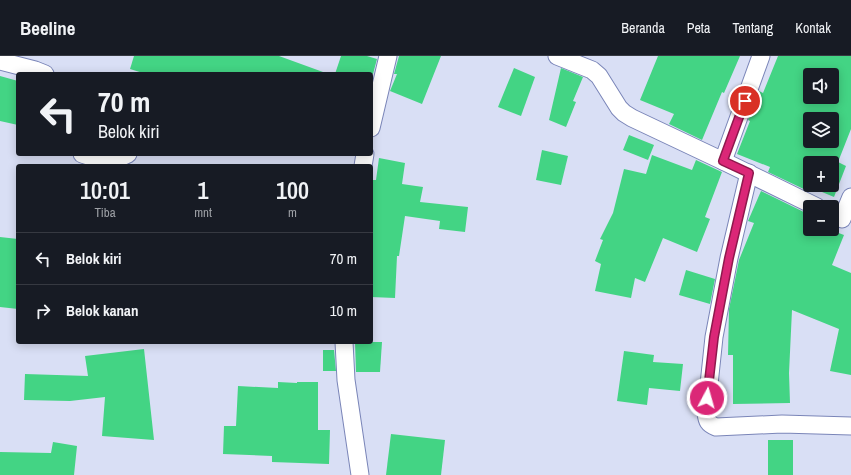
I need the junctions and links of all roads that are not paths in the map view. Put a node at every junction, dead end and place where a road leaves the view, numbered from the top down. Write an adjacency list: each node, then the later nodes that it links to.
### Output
1 (388, 56): 6 (street)
2 (557, 56): 9 (street)
3 (761, 56): 9 (street)
4 (0, 61): 5 (street)
5 (40, 72)
6 (373, 120)
7 (89, 156): 8 (street)
8 (124, 156)
9 (723, 161): 10 (street)
10 (749, 173): 12 (street); 15 (street)
11 (851, 197): 13 (street)
12 (803, 200)
13 (842, 219)
14 (344, 344): 16 (street)
15 (851, 426)
16 (360, 475)

